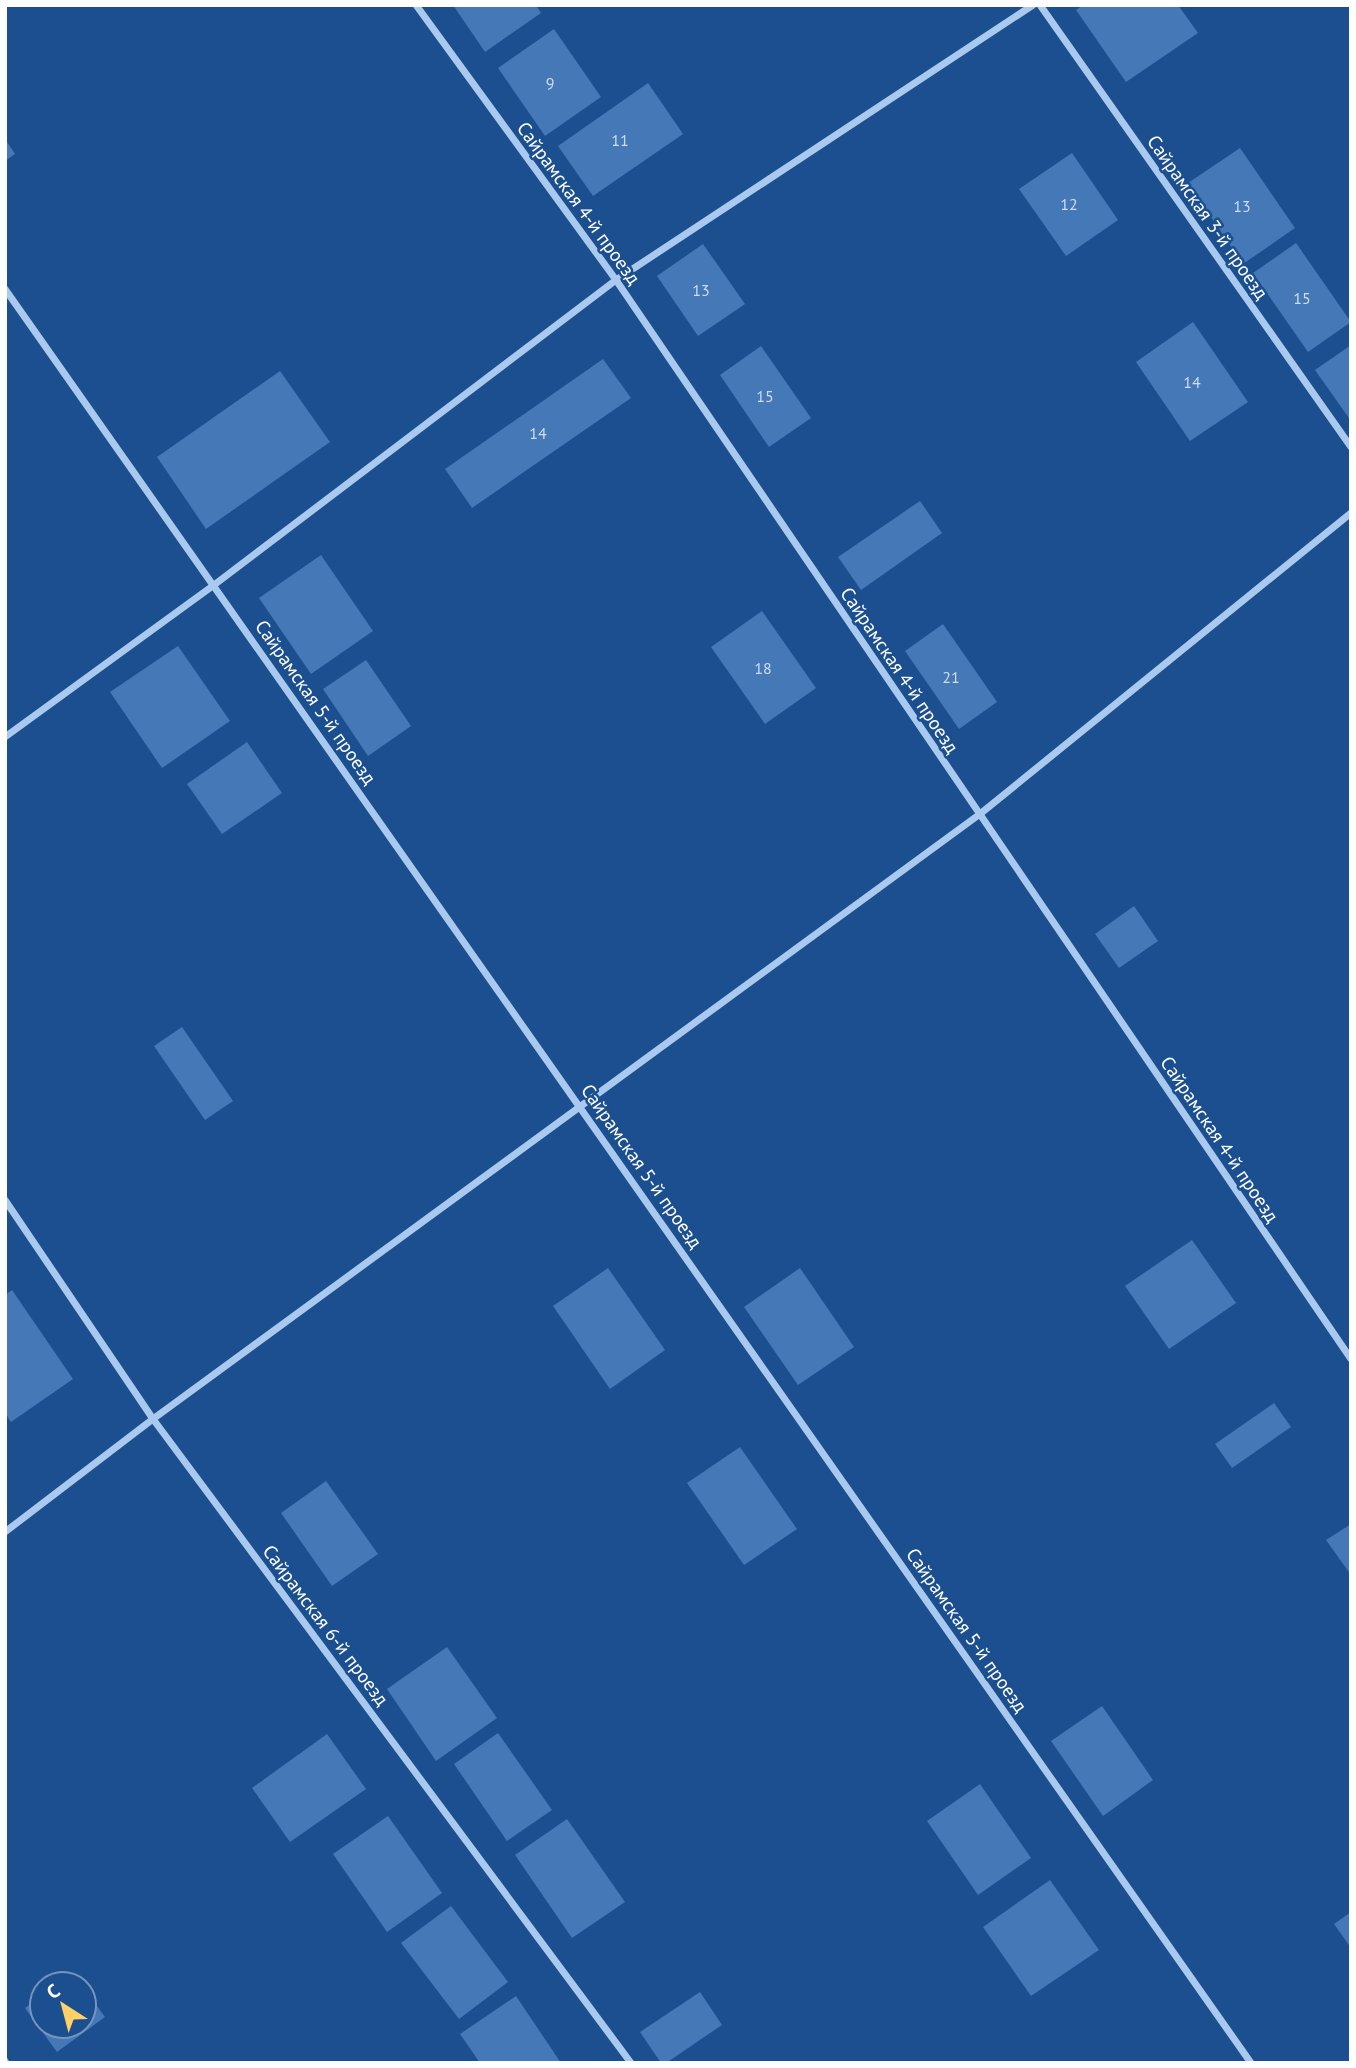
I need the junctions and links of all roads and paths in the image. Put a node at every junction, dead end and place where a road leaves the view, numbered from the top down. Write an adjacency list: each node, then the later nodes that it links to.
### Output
1 (416, 5): 4 (street, Сайрамская 4-й проезд)
2 (1033, 5): 4 (street)
3 (1040, 5): 6 (street, Сайрамская 3-й проезд)
4 (616, 280): 8 (street); 10 (street, Сайрамская 4-й проезд)
5 (5, 289): 8 (street, Сайрамская 5-й проезд)
6 (1351, 447)
7 (1351, 513): 10 (street)
8 (214, 585): 9 (street); 11 (street, Сайрамская 5-й проезд)
9 (5, 737)
10 (979, 814): 11 (street); 13 (street, Сайрамская 4-й проезд)
11 (581, 1106): 14 (street); 17 (street, Сайрамская 5-й проезд)
12 (5, 1200): 14 (street, Сайрамская 6-й проезд)
13 (1351, 1359)
14 (153, 1419): 15 (street); 16 (street, Сайрамская 6-й проезд)
15 (5, 1532)
16 (631, 2063)
17 (1251, 2063)

